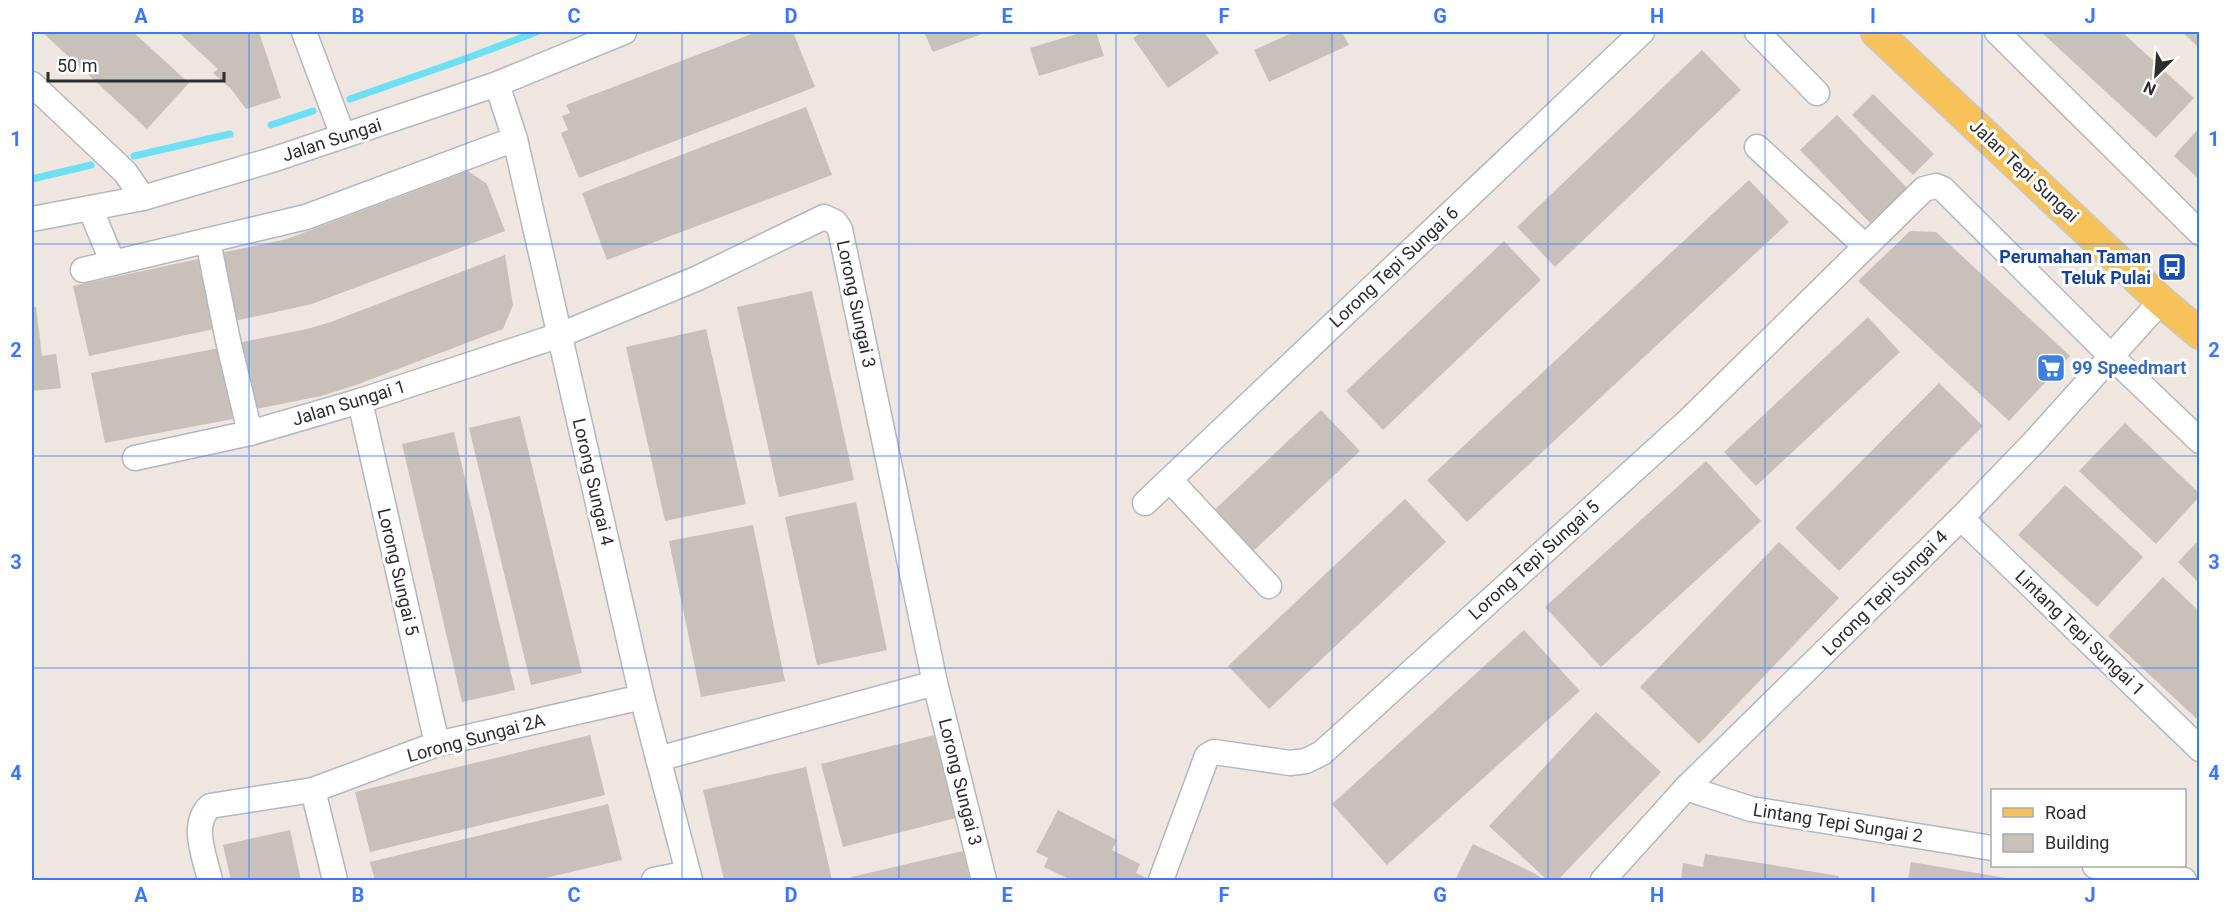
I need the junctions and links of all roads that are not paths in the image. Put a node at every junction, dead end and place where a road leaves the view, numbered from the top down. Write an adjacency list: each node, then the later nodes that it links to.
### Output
1 (304, 32): 10 (street)
2 (624, 32): 8 (street, Jalan Sungai)
3 (1642, 32): 29 (street, Lorong Tepi Sungai 6)
4 (1756, 32): 9 (street)
5 (1997, 32): 16 (street)
6 (1880, 33): 21 (main road, Jalan Tepi Sungai)
7 (32, 84): 13 (street)
8 (497, 84): 10 (street, Jalan Sungai); 11 (street, Lorong Sungai 4)
9 (1817, 93)
10 (343, 136): 13 (street, Jalan Sungai)
11 (515, 139): 17 (street); 23 (street, Lorong Sungai 4)
12 (1757, 147): 18 (street)
13 (143, 198): 14 (street, Jalan Sungai)
14 (90, 208): 15 (street, Jalan Sungai); 19 (street)
15 (32, 219)
16 (2199, 234)
17 (208, 241): 19 (street); 26 (street)
18 (1865, 246): 24 (street, Lorong Tepi Sungai 5); 47 (street, Lorong Tepi Sungai 5)
19 (112, 263): 20 (street)
20 (83, 270)
21 (2162, 301): 22 (main road, Jalan Tepi Sungai); 24 (street, Lorong Tepi Sungai 4)
22 (2199, 334)
23 (560, 335): 25 (street, Jalan Sungai 1); 33 (street, Lorong Sungai 3); 34 (street, Lorong Sungai 4)
24 (2110, 357): 27 (street); 31 (street, Lorong Tepi Sungai 4)
25 (360, 401): 26 (street, Jalan Sungai 1); 35 (street, Lorong Sungai 5)
26 (250, 433): 28 (street, Jalan Sungai 1)
27 (2199, 441)
28 (135, 458)
29 (1170, 480): 30 (street, Lorong Tepi Sungai 6); 32 (street)
30 (1145, 503)
31 (1961, 518): 36 (street, Lintang Tepi Sungai 1); 38 (street, Lorong Tepi Sungai 4)
32 (1269, 586)
33 (935, 683): 37 (street); 46 (street, Lorong Sungai 3)
34 (642, 697): 35 (street, Lorong Sungai 2A); 37 (street, Lorong Sungai 4)
35 (437, 744): 39 (street, Lorong Sungai 2A)
36 (2199, 749)
37 (658, 759): 42 (street, Lorong Sungai 4)
38 (1686, 788): 40 (street, Lintang Tepi Sungai 2); 48 (street, Lorong Tepi Sungai 4)
39 (313, 790): 43 (street, Lorong Sungai 2A); 44 (street)
40 (1991, 848)
41 (2101, 867): 49 (street)
42 (689, 877): 45 (street)
43 (210, 880)
44 (335, 880)
45 (654, 880)
46 (984, 880)
47 (1161, 880)
48 (1603, 880)
49 (2184, 880)

